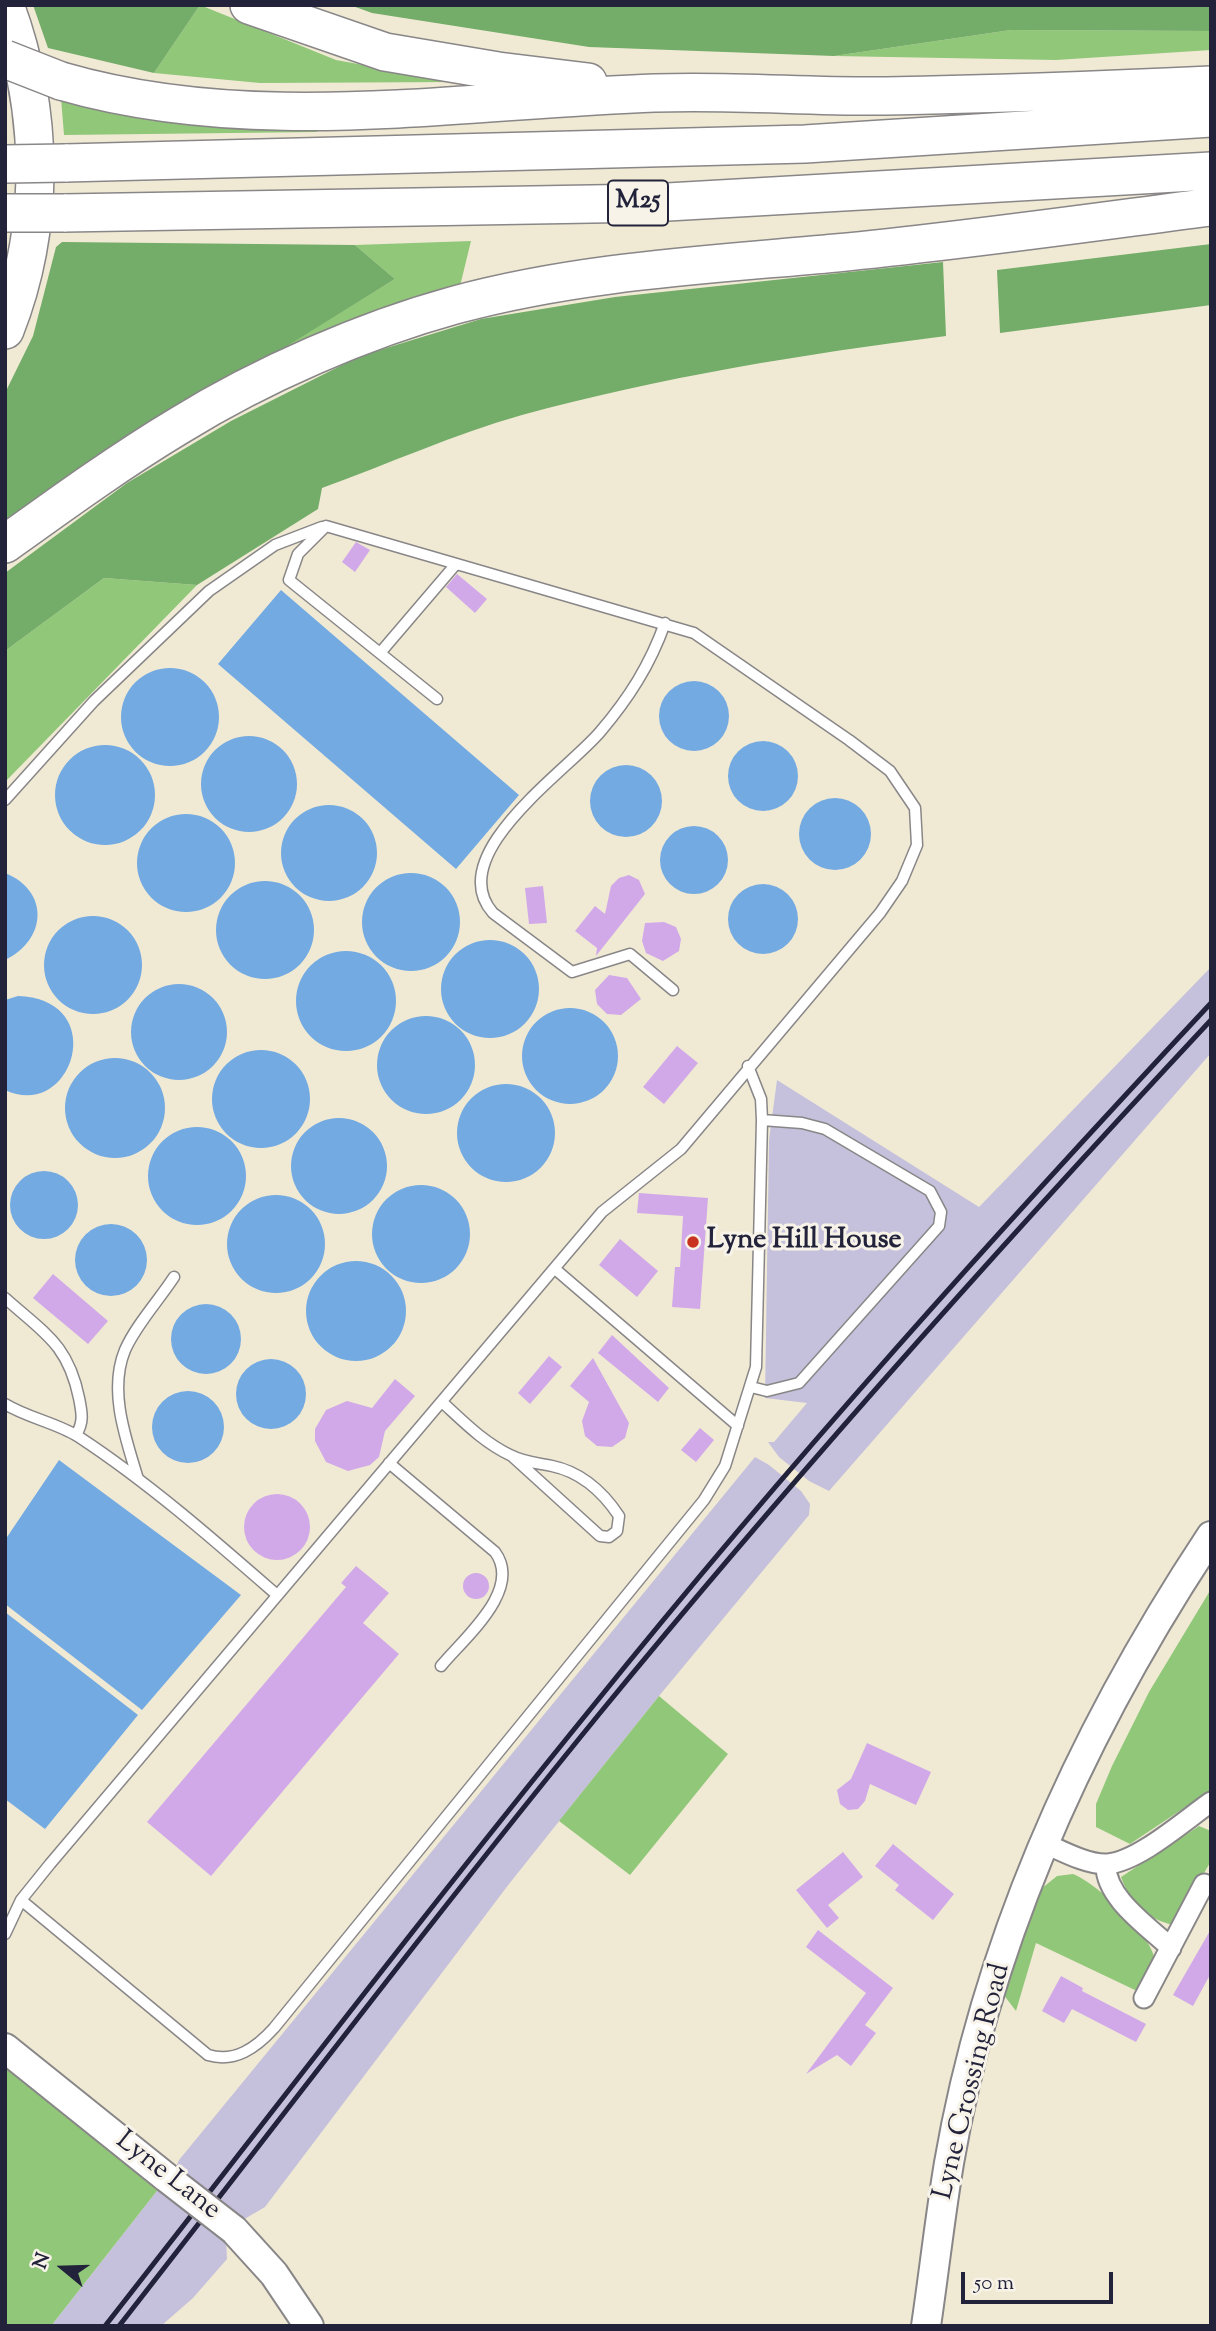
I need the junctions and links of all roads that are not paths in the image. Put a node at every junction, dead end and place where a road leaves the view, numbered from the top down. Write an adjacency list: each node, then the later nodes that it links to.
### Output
1 (5, 5): 11 (highway)
2 (249, 5): 5 (highway)
3 (5, 59): 5 (highway, bridge)
4 (1211, 85): 5 (highway)
5 (655, 93)
6 (1211, 118): 7 (highway, M25, bridge)
7 (5, 164)
8 (1211, 171): 10 (highway, M25, bridge)
9 (1211, 207): 13 (highway)
10 (5, 213)
11 (5, 330)
12 (326, 526): 14 (lane); 16 (lane); 18 (lane)
13 (5, 544)
14 (456, 564): 15 (lane); 16 (lane)
15 (665, 623): 19 (lane); 20 (lane)
16 (380, 653): 17 (lane)
17 (437, 699)
18 (5, 800)
19 (673, 990)
20 (748, 1066): 21 (lane); 22 (lane)
21 (762, 1119): 25 (lane); 25 (lane)
22 (555, 1269): 26 (lane); 28 (lane)
23 (174, 1277): 32 (lane)
24 (5, 1298): 29 (lane)
25 (751, 1387): 28 (lane)
26 (442, 1402): 30 (lane); 31 (lane)
27 (5, 1404): 29 (lane)
28 (738, 1426): 40 (lane)
29 (76, 1435): 32 (lane)
30 (513, 1457): 30 (lane)
31 (389, 1464): 34 (lane); 35 (lane)
32 (138, 1479): 34 (lane)
33 (1211, 1536): 37 (street, Lyne Crossing Road)
34 (277, 1595): 40 (lane)
35 (440, 1666)
36 (1211, 1802): 38 (street)
37 (1044, 1843): 38 (street); 46 (street, Lyne Crossing Road)
38 (1106, 1864): 42 (street)
39 (1204, 1884): 42 (street)
40 (21, 1900): 41 (lane)
41 (5, 1934)
42 (1171, 1948): 43 (street)
43 (1144, 1998)
44 (5, 2048): 45 (street, Lyne Lane, bridge)
45 (309, 2326)
46 (926, 2326)

